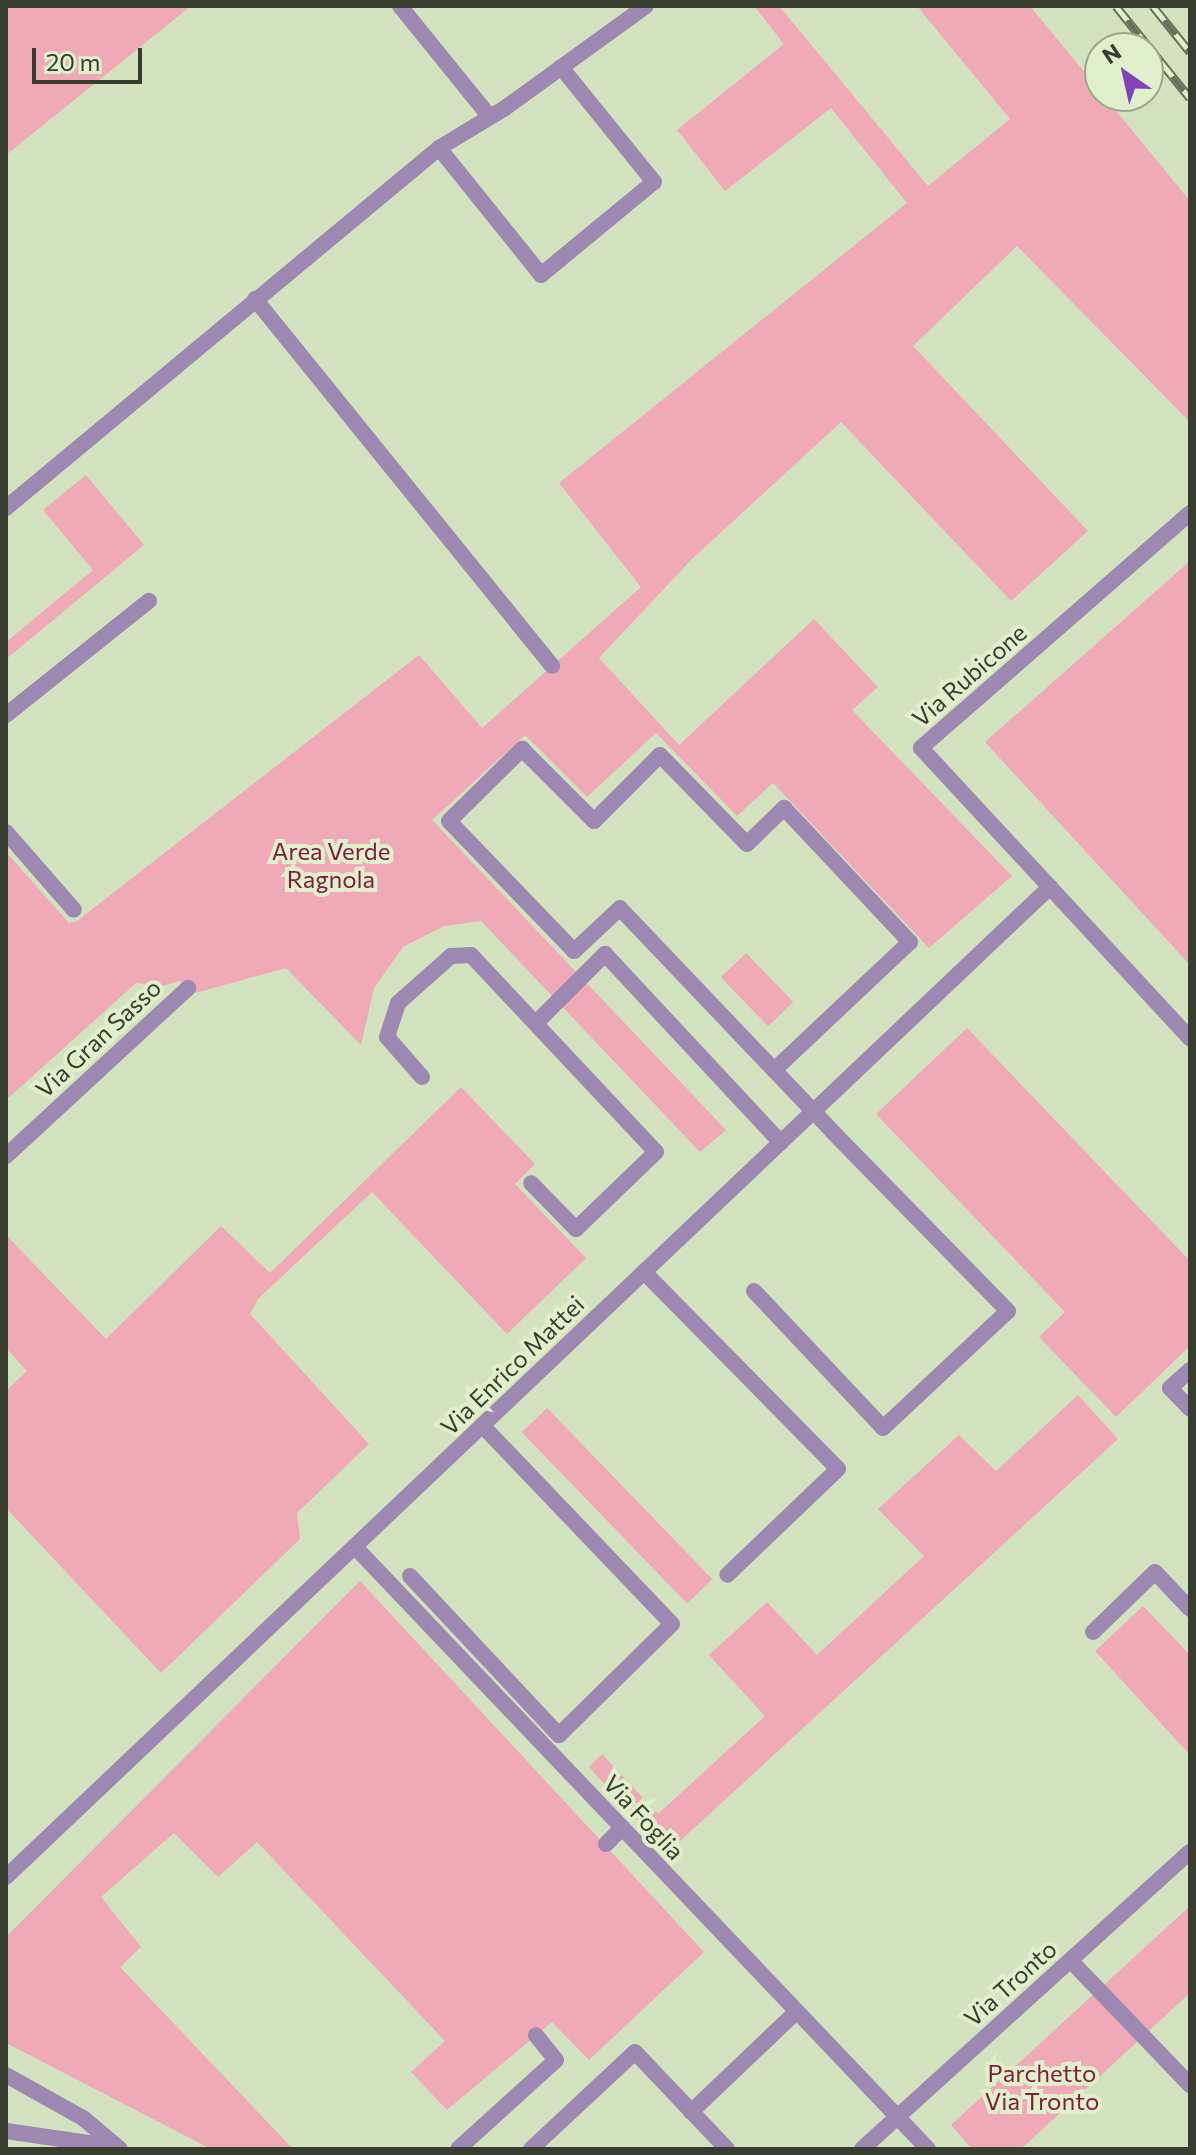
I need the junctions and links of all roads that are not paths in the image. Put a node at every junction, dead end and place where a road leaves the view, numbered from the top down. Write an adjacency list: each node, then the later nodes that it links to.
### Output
1 (400, 6): 4 (street)
2 (646, 6): 3 (street)
3 (561, 67): 4 (street); 5 (street)
4 (490, 117): 5 (street)
5 (439, 148): 6 (street)
6 (255, 299): 7 (street); 10 (street)
7 (6, 508)
8 (1190, 513): 13 (street, Via Rubicone)
9 (149, 601): 11 (street)
10 (552, 666)
11 (6, 715)
12 (6, 832): 14 (street)
13 (1050, 887): 17 (street); 20 (street, Via Enrico Mattei)
14 (74, 910)
15 (188, 988): 22 (street, Via Gran Sasso)
16 (536, 1023): 19 (street); 21 (street); 23 (street)
17 (1190, 1038)
18 (774, 1070): 18 (street); 20 (street)
19 (422, 1077)
20 (814, 1111): 21 (street, Via Enrico Mattei); 25 (street)
21 (781, 1143): 24 (street, Via Enrico Mattei)
22 (6, 1156)
23 (531, 1183)
24 (644, 1272): 28 (street, Via Enrico Mattei); 30 (street)
25 (754, 1291)
26 (1190, 1370): 27 (street)
27 (1190, 1409)
28 (482, 1425): 29 (street, Via Enrico Mattei); 31 (street)
29 (357, 1549): 34 (street, Via Foglia); 37 (street, Via Enrico Mattei)
30 (727, 1575)
31 (410, 1576)
32 (1190, 1609): 33 (street)
33 (1093, 1632)
34 (622, 1828): 35 (street); 39 (street, Via Foglia)
35 (606, 1844)
36 (1190, 1852): 38 (street, Via Tronto)
37 (6, 1877)
38 (1071, 1961): 42 (street); 44 (street, Via Tronto)
39 (795, 2013): 43 (street); 44 (street, Via Foglia)
40 (536, 2035): 47 (street)
41 (6, 2075): 46 (street)
42 (1190, 2085)
43 (691, 2112): 48 (street); 49 (street)
44 (898, 2115): 50 (street, Via Tronto); 51 (street, Via Foglia)
45 (6, 2131): 46 (street)
46 (119, 2148)
47 (458, 2149)
48 (531, 2149)
49 (727, 2149)
50 (862, 2149)
51 (928, 2149)

